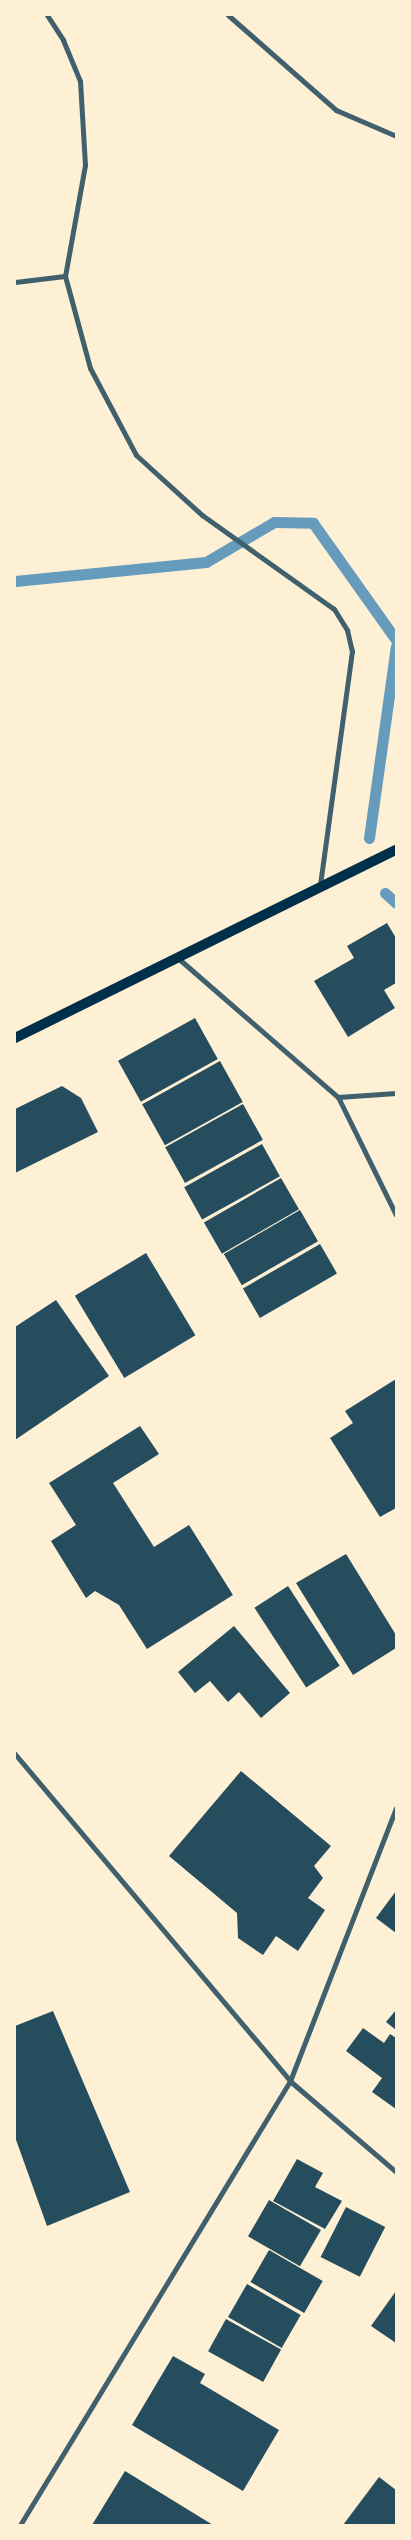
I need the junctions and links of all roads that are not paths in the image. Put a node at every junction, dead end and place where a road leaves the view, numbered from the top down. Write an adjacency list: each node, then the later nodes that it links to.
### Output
1 (47, 15): 4 (street)
2 (228, 15): 3 (street)
3 (396, 136)
4 (65, 276): 5 (street); 7 (street)
5 (15, 282)
6 (396, 850): 7 (main road)
7 (320, 886): 8 (main road)
8 (179, 959): 9 (main road); 11 (street)
9 (15, 1038)
10 (396, 1093): 11 (street)
11 (338, 1097): 12 (street)
12 (396, 1215)
13 (15, 1754): 15 (street)
14 (396, 1808): 15 (street)
15 (290, 2081): 16 (street); 17 (street)
16 (396, 2172)
17 (20, 2525)

